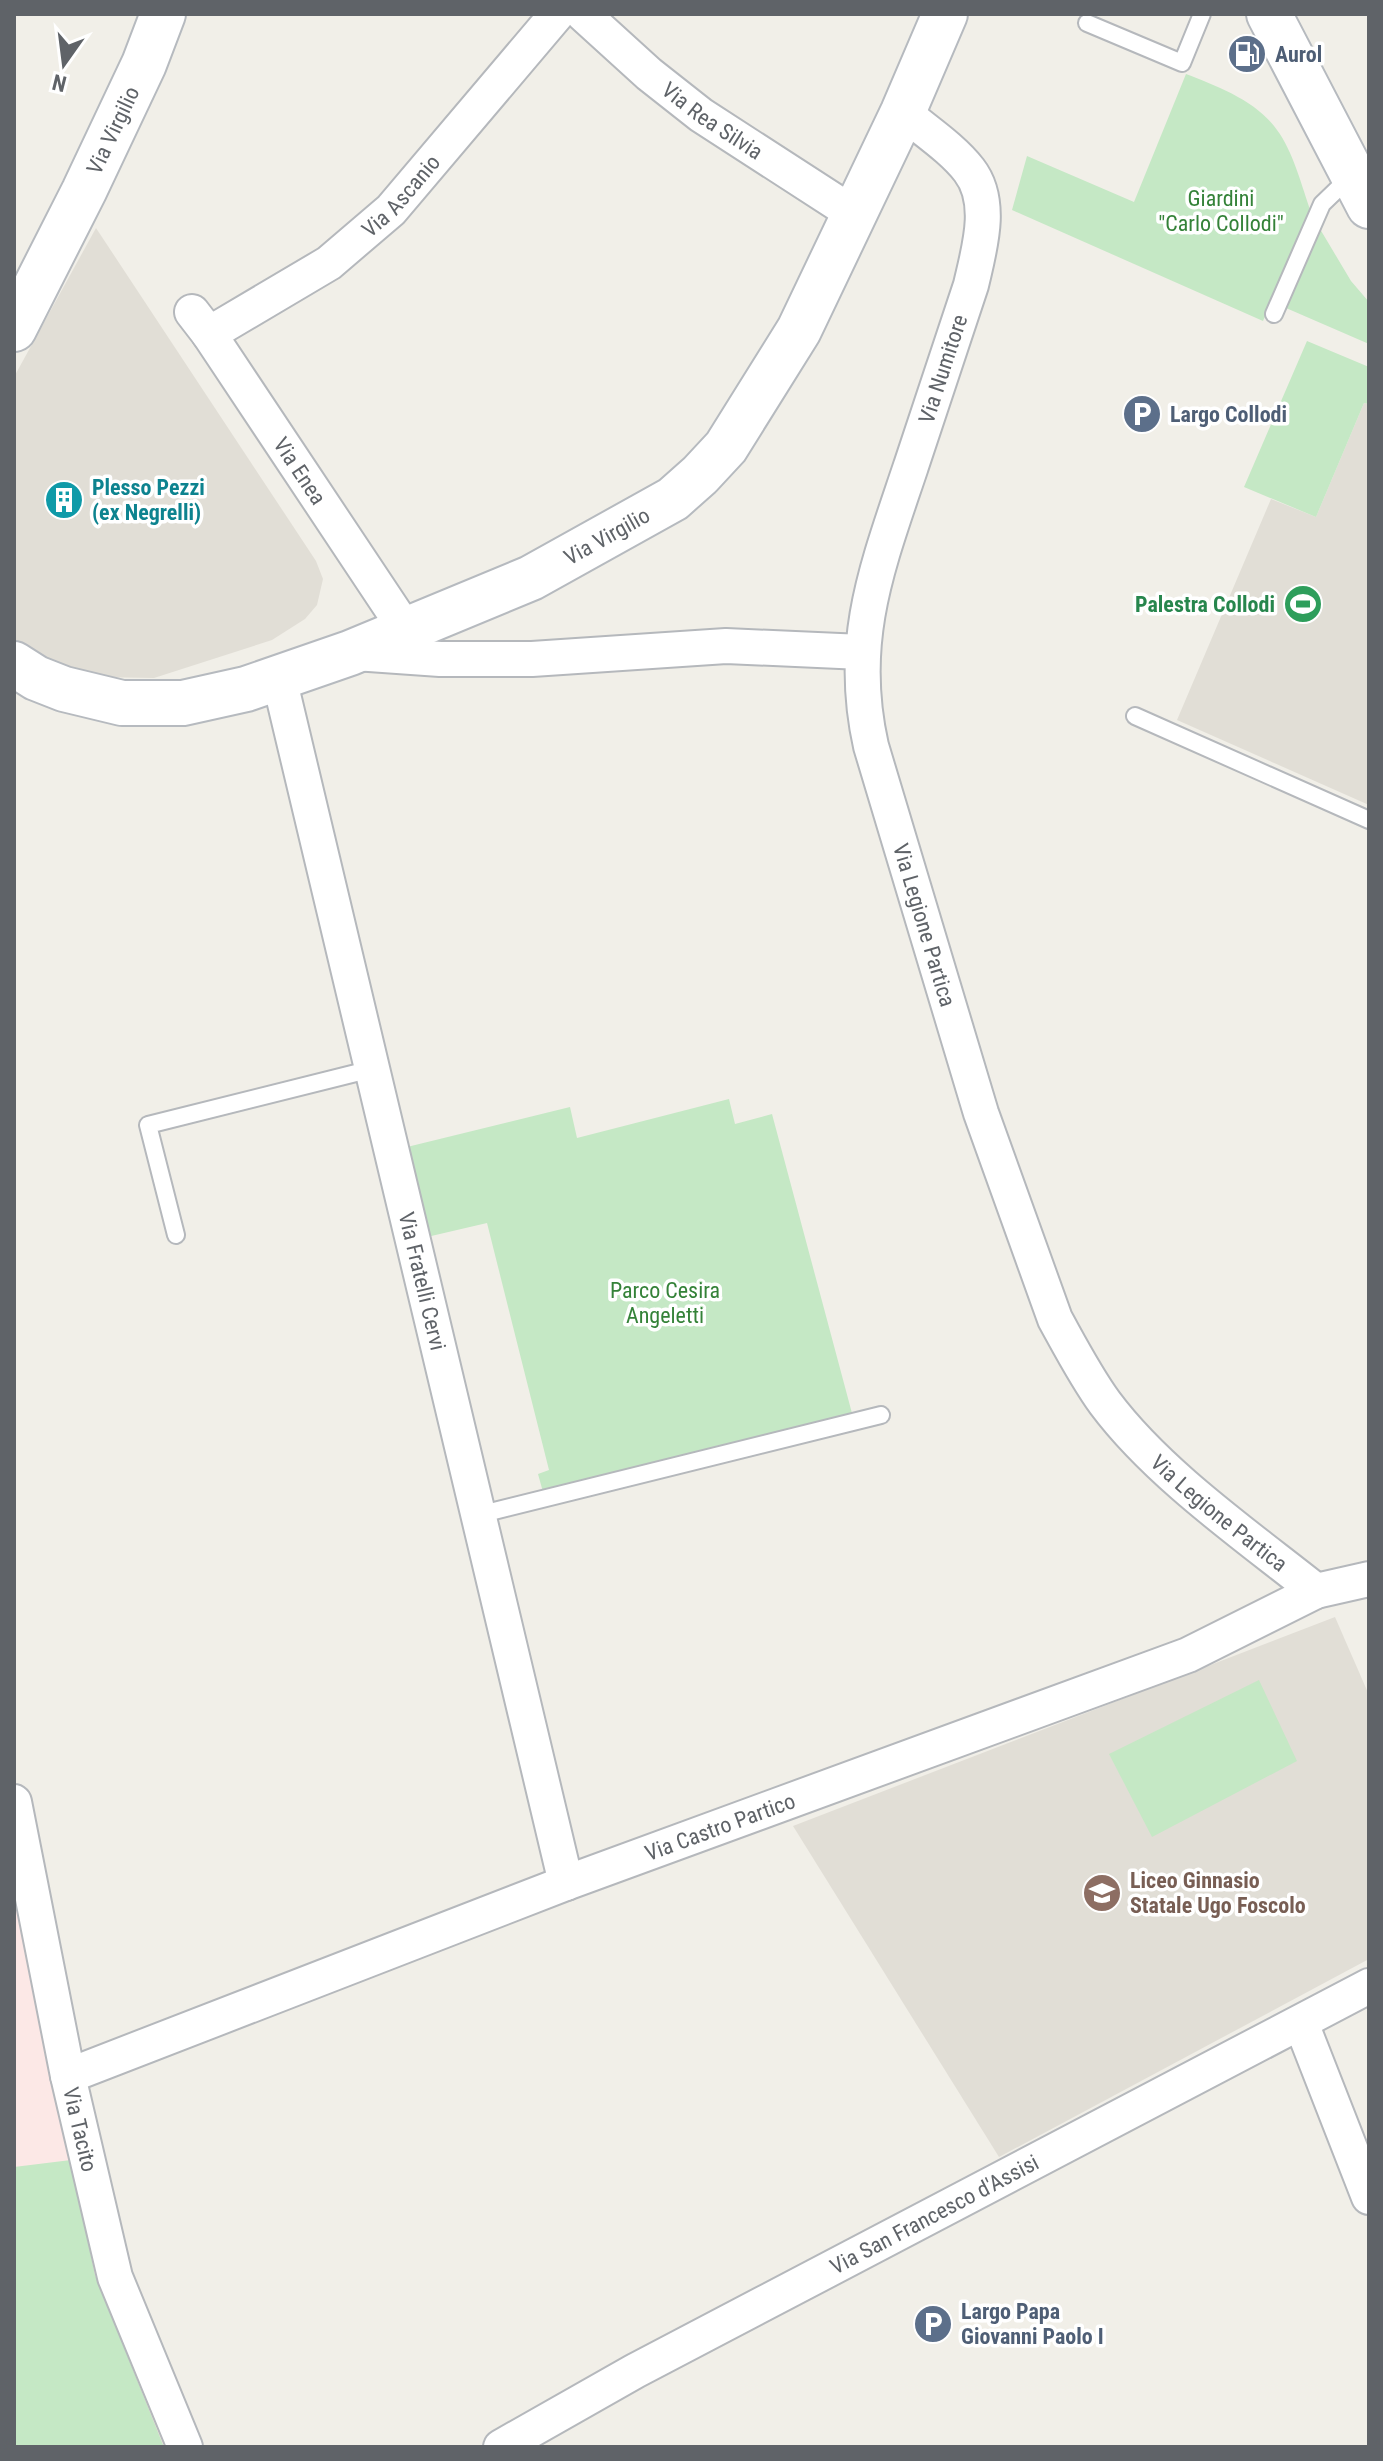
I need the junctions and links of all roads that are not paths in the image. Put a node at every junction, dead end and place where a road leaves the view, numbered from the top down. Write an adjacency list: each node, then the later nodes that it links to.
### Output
1 (163, 14): 15 (street, Via Virgilio)
2 (557, 14): 14 (street, Via Ascanio)
3 (583, 14): 12 (street, Via Rea Silvia)
4 (945, 14): 10 (street, Via Virgilio)
5 (1202, 14): 8 (lane)
6 (1269, 14): 9 (street)
7 (1298, 14): 9 (street)
8 (1087, 23)
9 (1309, 92): 11 (street)
10 (903, 112): 12 (street, Via Virgilio); 17 (street, Via Numitore)
11 (1360, 191): 13 (lane)
12 (854, 214): 16 (street, Via Virgilio)
13 (1274, 314)
14 (200, 323): 16 (street, Via Enea)
15 (14, 329)
16 (406, 630): 18 (street, Via Virgilio)
17 (862, 652): 18 (street); 28 (street, Via Legione Partica)
18 (350, 653): 20 (street, Via Virgilio)
19 (14, 664): 20 (street, Via Virgilio)
20 (279, 678): 23 (street, Via Fratelli Cervi)
21 (1135, 716): 22 (lane)
22 (1369, 820)
23 (372, 1069): 24 (lane); 26 (street, Via Fratelli Cervi)
24 (176, 1235)
25 (881, 1415): 26 (lane)
26 (478, 1515): 30 (street, Via Fratelli Cervi)
27 (1369, 1579): 28 (street, Via Castro Partico)
28 (1316, 1591): 30 (street, Via Castro Partico)
29 (14, 1802): 33 (street, Via Tacito)
30 (566, 1883): 33 (street, Via Castro Partico)
31 (1369, 1986): 32 (street, Via San Francesco d'Assisi)
32 (1301, 2023): 34 (street); 36 (street, Via San Francesco d'Assisi)
33 (68, 2076): 35 (street, Via Tacito)
34 (1369, 2197)
35 (185, 2447)
36 (501, 2447)

